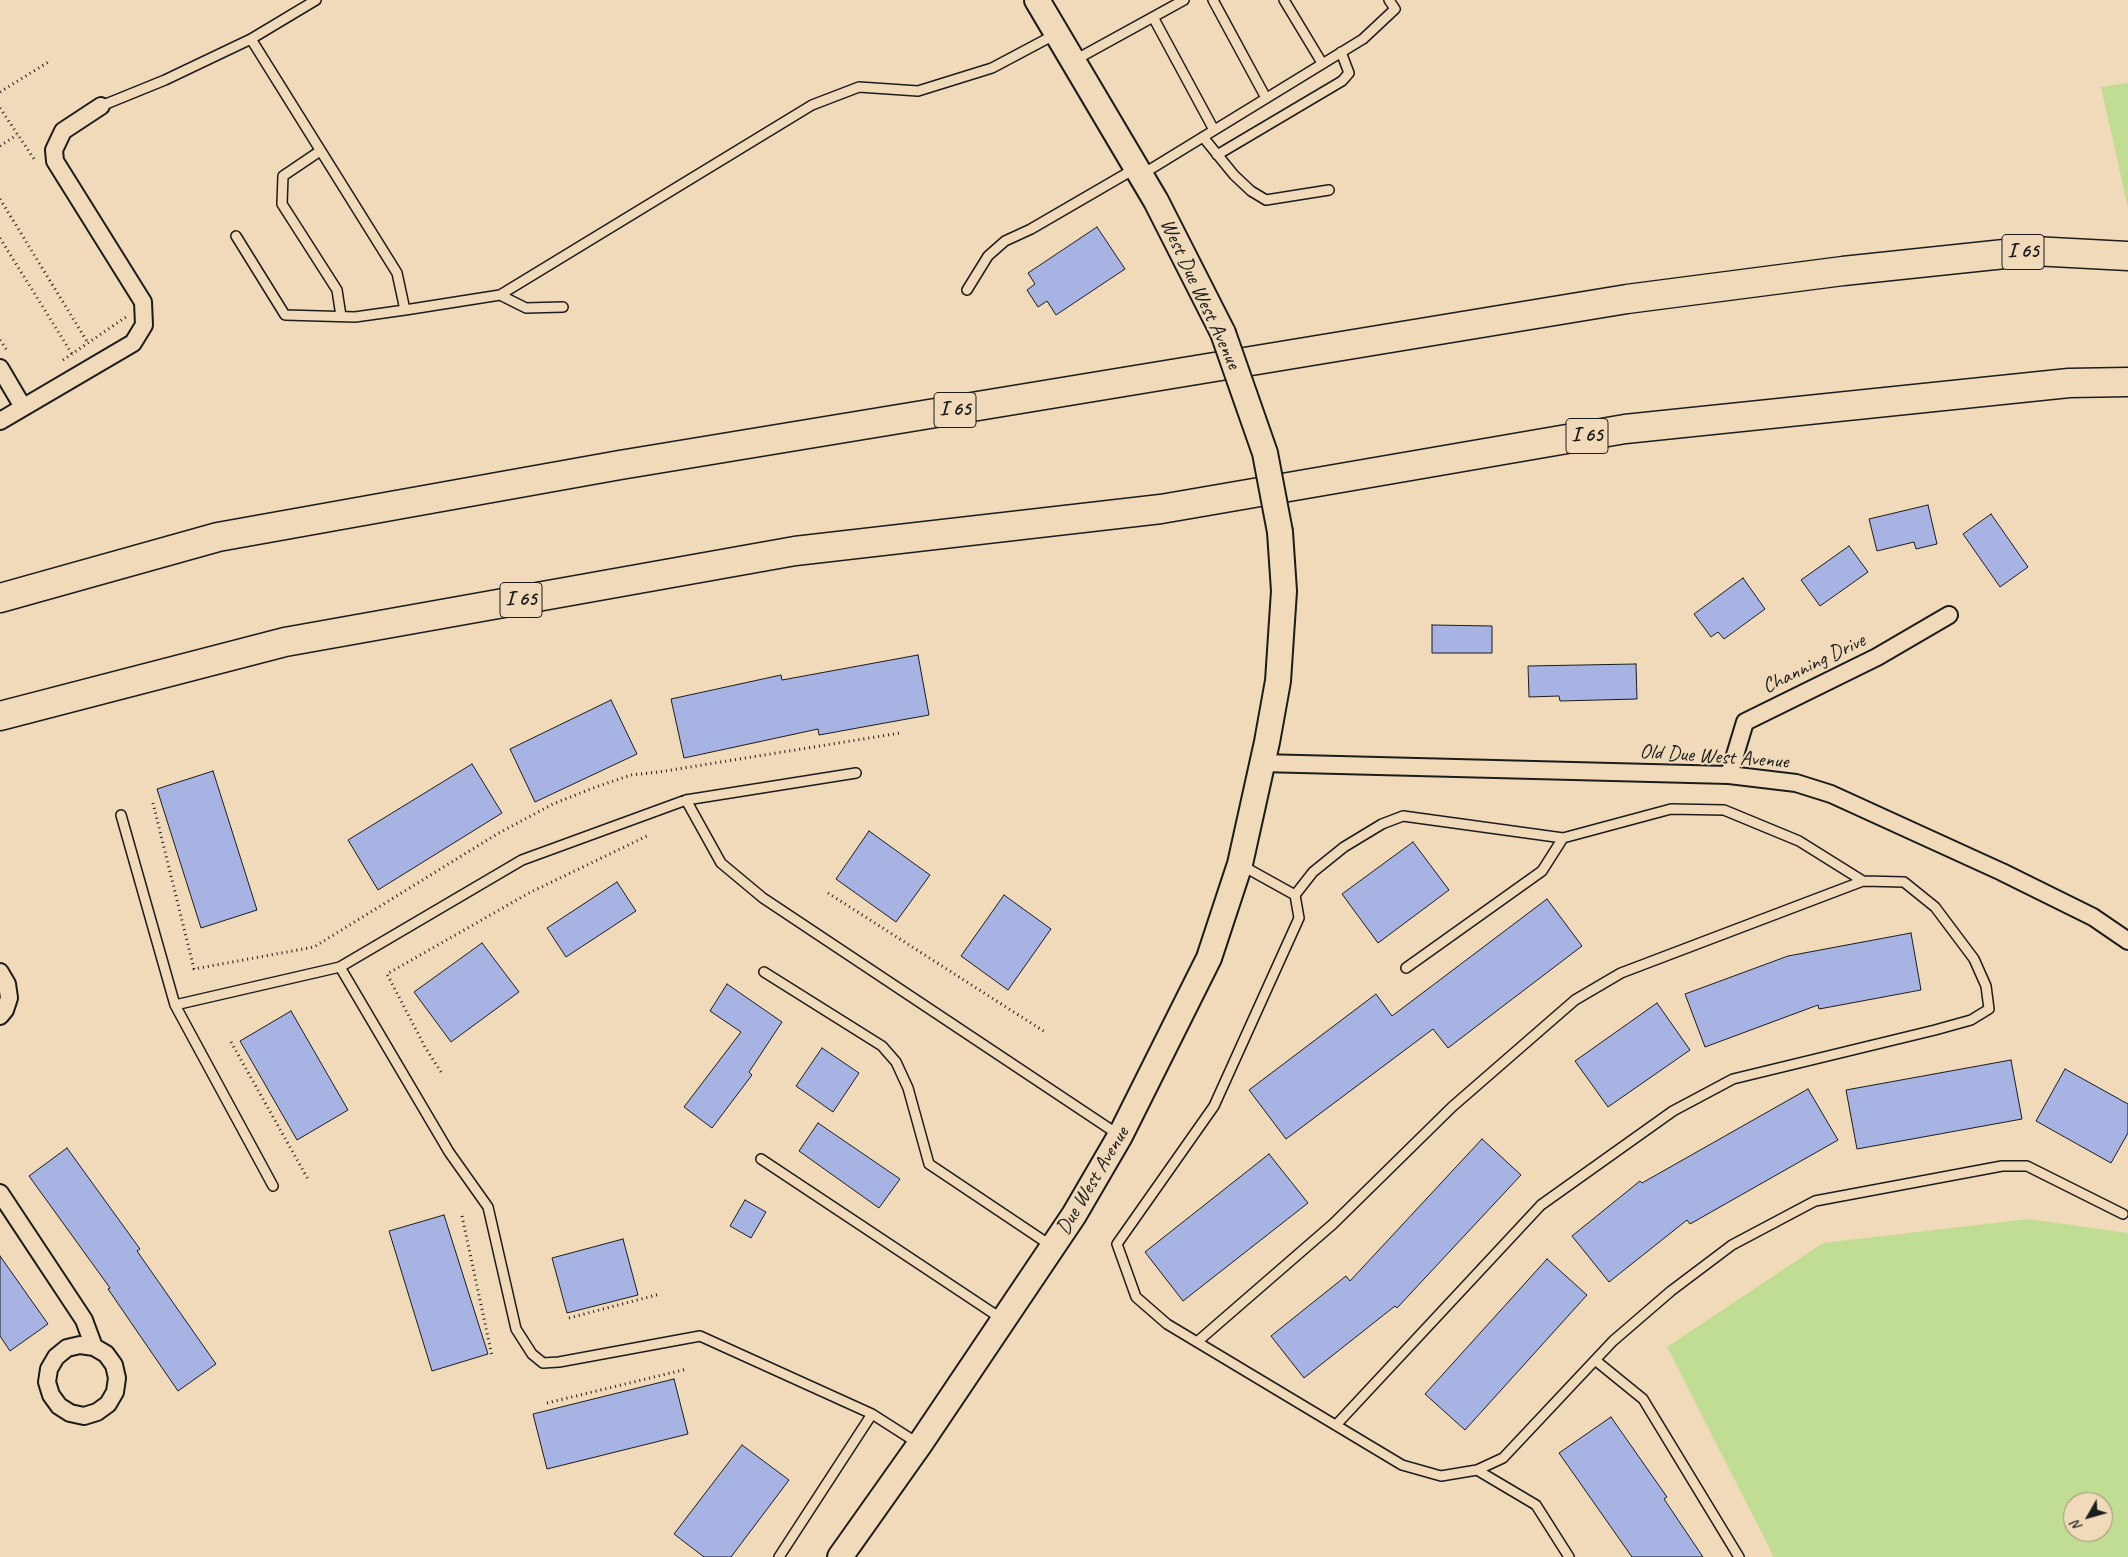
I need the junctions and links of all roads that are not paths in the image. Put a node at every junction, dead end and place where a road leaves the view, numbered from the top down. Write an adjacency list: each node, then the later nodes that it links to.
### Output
1 (316, 0): 9 (lane)
2 (1037, 0): 8 (main road, West Due West Avenue)
3 (1184, 0): 7 (lane)
4 (1213, 0): 13 (lane)
5 (1284, 0): 12 (lane)
6 (1389, 0): 10 (lane)
7 (1153, 17): 11 (lane); 15 (lane)
8 (1057, 34): 11 (main road, West Due West Avenue); 24 (lane)
9 (251, 40): 14 (lane); 17 (lane)
10 (1341, 52): 12 (lane); 18 (lane)
11 (1073, 61): 19 (main road, West Due West Avenue)
12 (1322, 63): 13 (lane)
13 (1266, 98): 15 (lane)
14 (101, 106): 30 (street)
15 (1214, 130): 16 (lane)
16 (1203, 137): 18 (lane); 19 (lane)
17 (320, 151): 26 (lane); 27 (lane)
18 (1217, 155): 20 (lane)
19 (1138, 172): 23 (lane); 35 (main road, West Due West Avenue, bridge)
20 (1329, 190)
21 (236, 236): 27 (lane)
22 (2128, 256): 32 (highway, I 65)
23 (967, 290)
24 (500, 295): 25 (lane); 26 (lane)
25 (563, 307)
26 (405, 310): 27 (lane)
27 (342, 316)
28 (0, 368): 30 (street)
29 (2128, 382): 34 (highway, I 65)
30 (23, 407): 31 (street)
31 (0, 420)
32 (0, 598)
33 (1949, 615): 37 (street, Channing Drive)
34 (0, 716)
35 (1261, 763): 37 (street, Old Due West Avenue); 41 (main road, Due West Avenue)
36 (856, 773): 38 (lane)
37 (1728, 775): 44 (street, Old Due West Avenue)
38 (686, 800): 45 (lane); 51 (lane)
39 (121, 815): 49 (lane)
40 (1564, 838): 42 (lane); 43 (lane); 46 (lane)
41 (1240, 864): 43 (lane); 51 (main road, Due West Avenue)
42 (1863, 881): 58 (lane); 62 (lane)
43 (1295, 895): 58 (lane)
44 (2128, 941)
45 (340, 967): 49 (lane); 61 (lane)
46 (1406, 968)
47 (0, 972): 50 (street)
48 (764, 972): 56 (lane)
49 (175, 1005): 53 (lane)
50 (0, 1016)
51 (1120, 1136): 56 (main road, Due West Avenue)
52 (761, 1159): 57 (lane)
53 (273, 1186)
54 (0, 1194): 59 (street)
55 (2123, 1214): 60 (lane)
56 (1053, 1247): 57 (main road, Due West Avenue)
57 (1004, 1320): 63 (main road, Due West Avenue)
58 (1198, 1342): 62 (lane)
59 (94, 1347): 59 (street)
60 (1595, 1360): 64 (lane); 68 (lane)
61 (872, 1414): 63 (lane); 65 (lane)
62 (1336, 1425): 64 (lane)
63 (920, 1444): 66 (main road, Due West Avenue)
64 (1477, 1470): 67 (lane)
65 (779, 1557)
66 (840, 1557)
67 (1569, 1557)
68 (1739, 1557)

